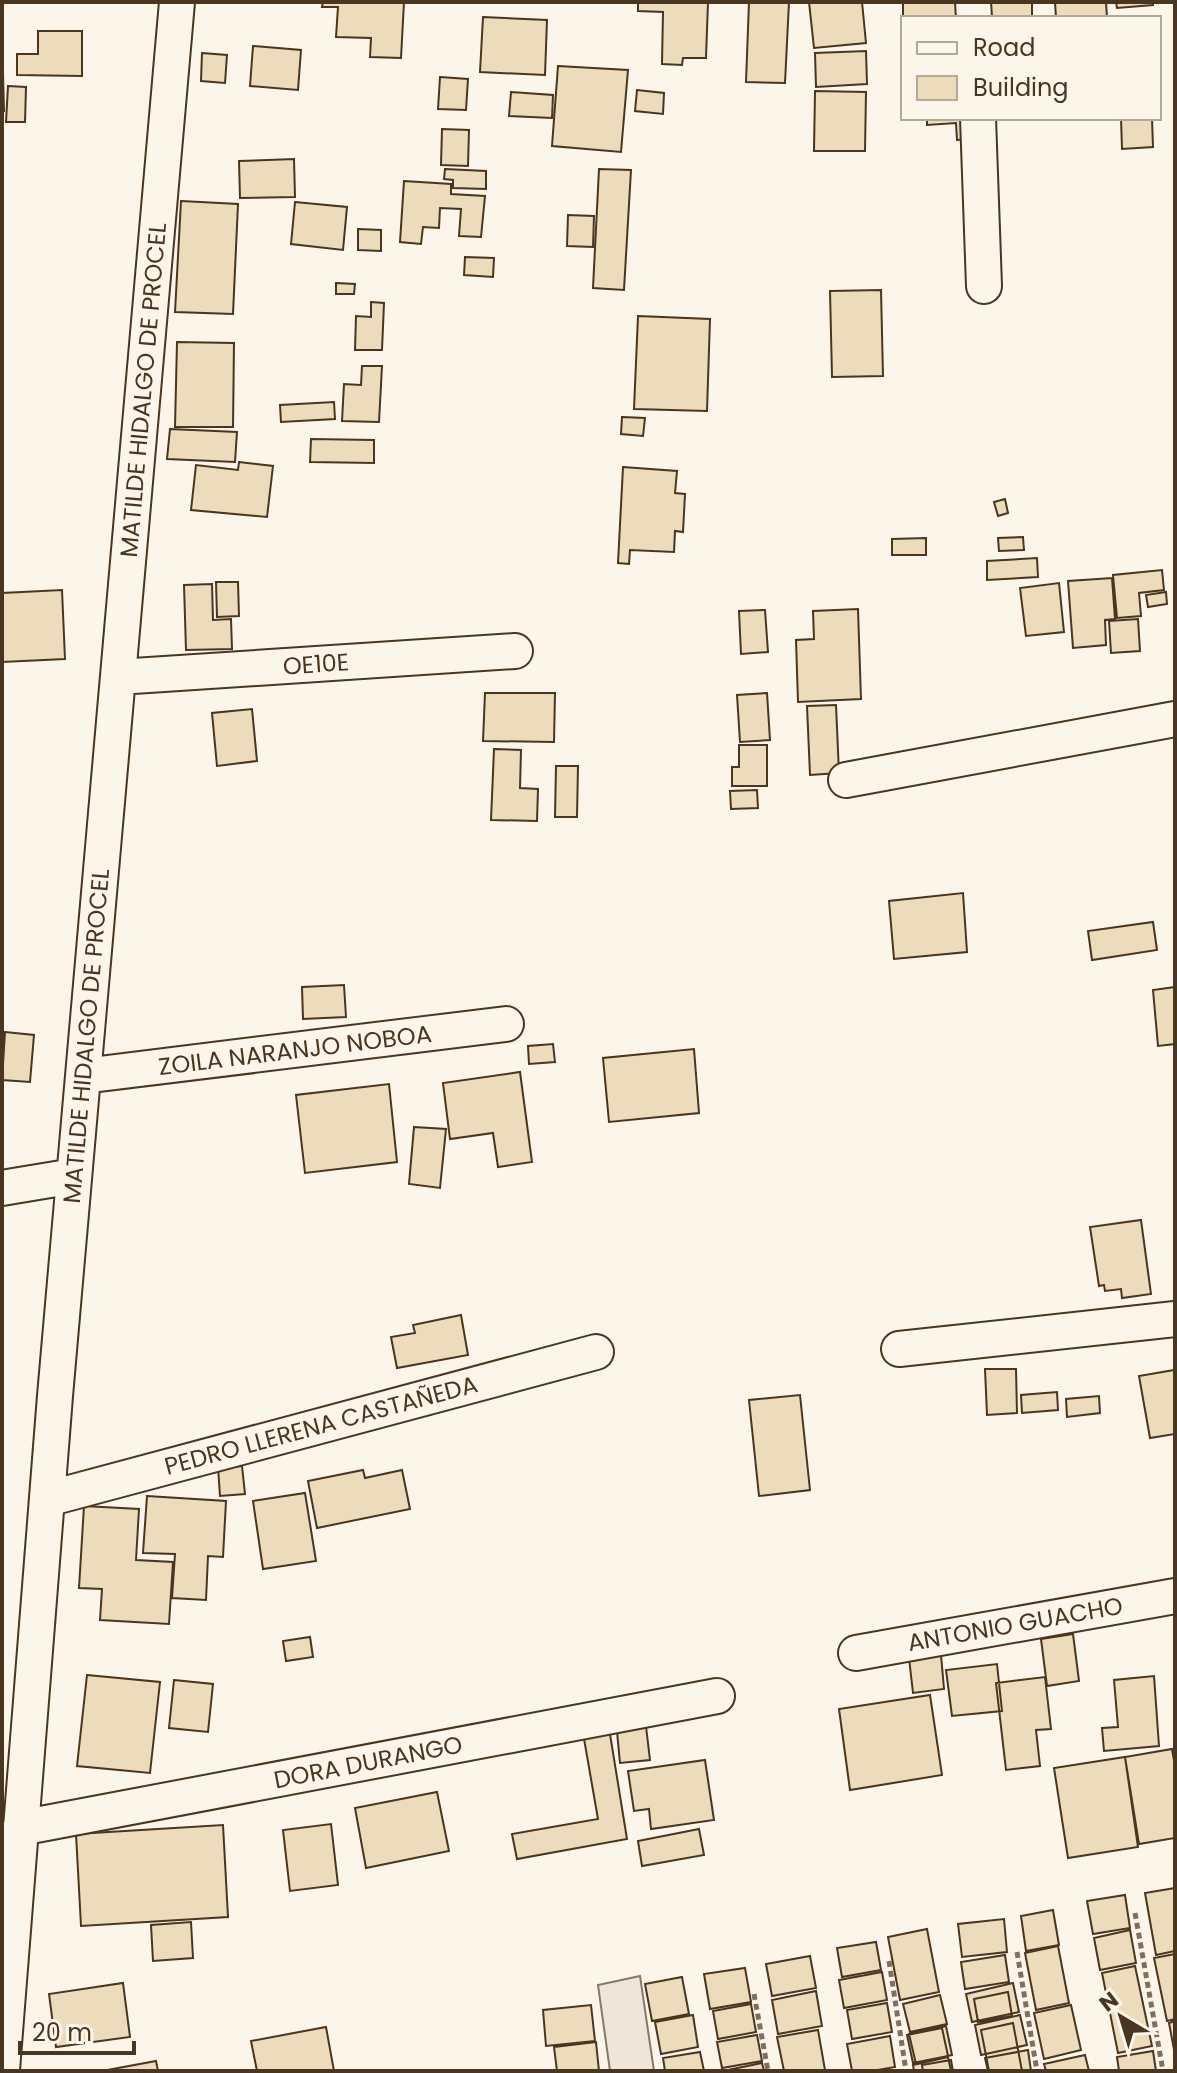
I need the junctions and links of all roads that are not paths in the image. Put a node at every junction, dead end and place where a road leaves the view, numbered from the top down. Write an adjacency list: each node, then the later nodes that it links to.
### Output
1 (177, 2): 5 (street, MATILDE HIDALGO DE PROCEL)
2 (978, 120): 3 (street)
3 (984, 286)
4 (515, 651): 5 (street, OE10E)
5 (118, 677): 9 (street, MATILDE HIDALGO DE PROCEL)
6 (1175, 719): 7 (street)
7 (846, 780)
8 (506, 1024): 9 (street, ZOILA NARANJO NOBOA)
9 (83, 1076): 10 (street, MATILDE HIDALGO DE PROCEL)
10 (74, 1176): 11 (street); 15 (street, MATILDE HIDALGO DE PROCEL)
11 (2, 1188)
12 (1175, 1319): 13 (street)
13 (899, 1349)
14 (596, 1352): 15 (street, PEDRO LLERENA CASTAÑEDA)
15 (47, 1499): 19 (street, MATILDE HIDALGO DE PROCEL)
16 (1175, 1596): 17 (street, ANTONIO GUACHO)
17 (856, 1653)
18 (717, 1696): 19 (street, DORA DURANGO)
19 (20, 1828): 20 (street, MATILDE HIDALGO DE PROCEL)
20 (2, 2070)

